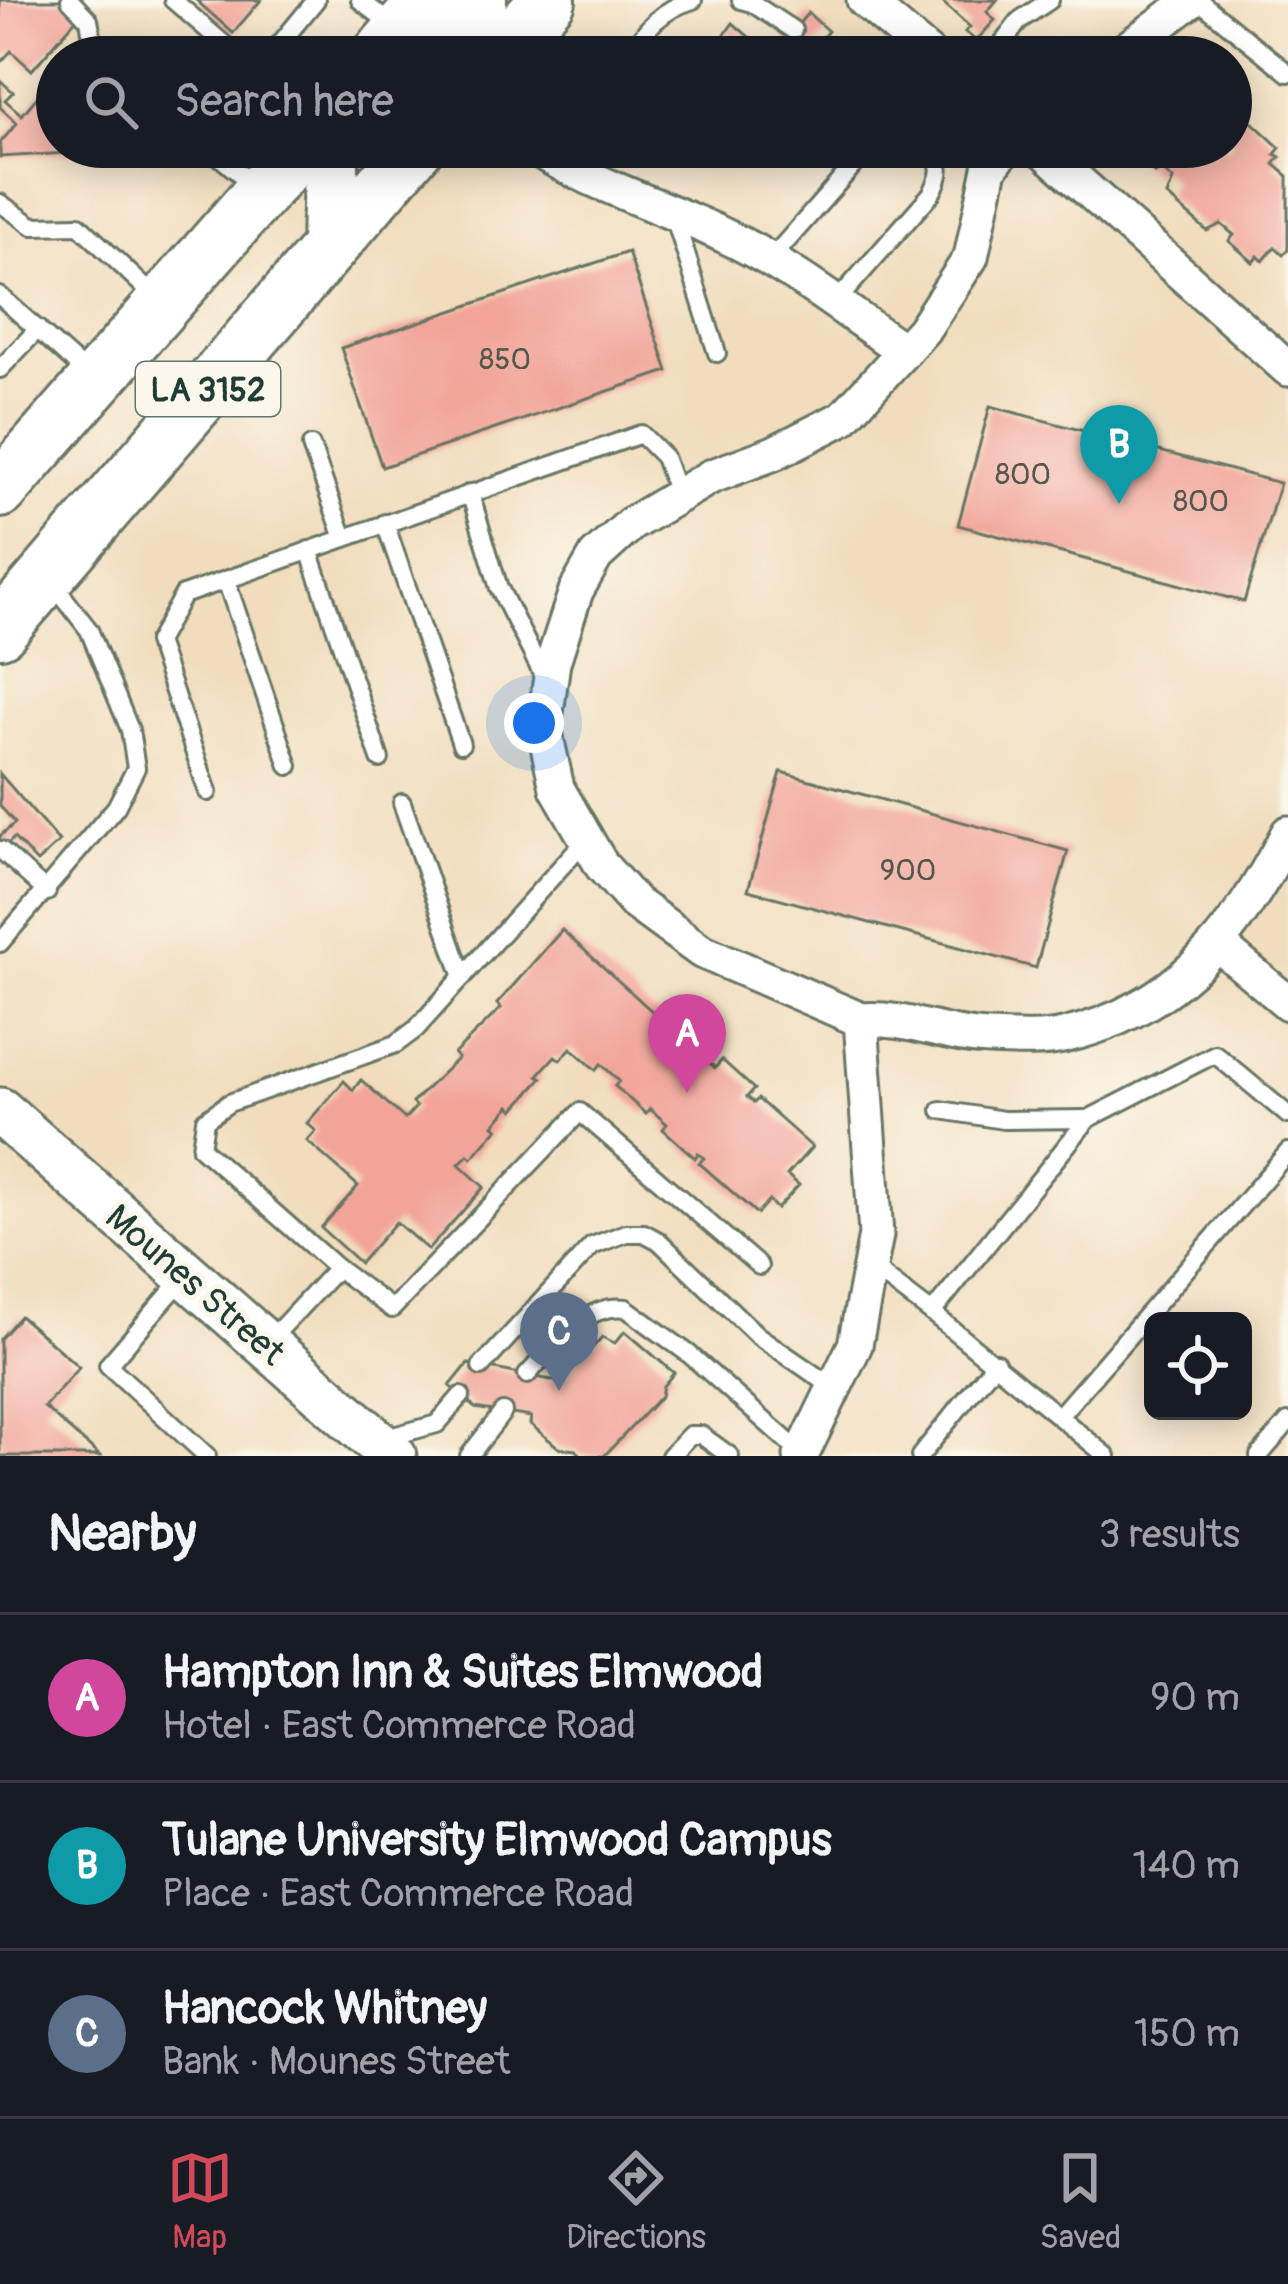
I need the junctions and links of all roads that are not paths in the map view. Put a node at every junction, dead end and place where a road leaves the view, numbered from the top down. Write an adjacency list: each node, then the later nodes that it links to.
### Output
1 (70, 0): 12 (lane)
2 (173, 0): 13 (lane)
3 (316, 0): 14 (lane)
4 (479, 0): 15 (highway)
5 (548, 0): 16 (highway)
6 (693, 0): 17 (lane)
7 (741, 0): 11 (lane)
8 (863, 0): 18 (street)
9 (1050, 0): 19 (lane)
10 (1195, 0): 20 (street); 21 (lane)
11 (793, 30)
12 (92, 36)
13 (215, 36)
14 (286, 36)
15 (454, 36)
16 (515, 36)
17 (640, 36)
18 (907, 36)
19 (1007, 36)
20 (1145, 36)
21 (1241, 36)
22 (1252, 45): 23 (lane)
23 (1288, 73)
24 (233, 168): 35 (lane)
25 (283, 168): 35 (highway, LA 3152)
26 (331, 168): 38 (highway)
27 (398, 168): 38 (highway, LA 3152)
28 (568, 168): 34 (street)
29 (592, 168): 34 (lane)
30 (851, 168): 39 (lane)
31 (940, 168): 41 (lane)
32 (990, 168): 44 (street)
33 (1063, 168): 47 (street)
34 (584, 178): 37 (street)
35 (262, 192): 42 (highway, LA 3152)
36 (0, 203): 42 (lane)
37 (674, 215): 39 (street); 45 (lane)
38 (329, 248): 56 (highway, LA 3152)
39 (771, 260): 41 (street)
40 (0, 296): 43 (lane)
41 (835, 303): 44 (street)
42 (164, 305): 48 (highway, LA 3152)
43 (38, 329): 46 (lane); 48 (lane)
44 (904, 351): 52 (street)
45 (717, 353)
46 (0, 369)
47 (1288, 369)
48 (96, 382): 50 (highway, LA 3152)
49 (310, 446): 54 (lane)
50 (0, 490)
51 (470, 493): 52 (lane); 53 (lane); 59 (lane)
52 (678, 496): 59 (street)
53 (385, 523): 54 (lane); 60 (lane)
54 (344, 538): 55 (lane)
55 (309, 550): 57 (lane); 61 (lane)
56 (47, 575): 58 (highway, LA 3152); 68 (lane)
57 (226, 580): 62 (lane); 63 (lane)
58 (0, 630)
59 (549, 687): 66 (street)
60 (461, 744)
61 (380, 759)
62 (290, 766)
63 (208, 792)
64 (402, 803): 71 (lane)
65 (1288, 833): 70 (street)
66 (586, 839): 71 (lane); 73 (street)
67 (1, 850): 68 (lane)
68 (47, 892): 69 (lane)
69 (0, 943)
70 (1220, 945): 72 (street); 73 (street)
71 (463, 977): 81 (lane)
72 (1288, 1003)
73 (861, 1020): 80 (street)
74 (940, 1110): 77 (lane)
75 (0, 1111): 82 (main road, Mounes Street)
76 (1288, 1115): 77 (lane)
77 (1088, 1118): 83 (lane)
78 (1288, 1151): 91 (lane)
79 (759, 1266): 81 (lane)
80 (870, 1266): 83 (lane); 88 (street)
81 (337, 1268): 84 (lane)
82 (186, 1275): 84 (main road, Mounes Street); 95 (lane)
83 (932, 1313): 85 (lane)
84 (266, 1344): 93 (main road, Mounes Street)
85 (996, 1362): 91 (lane); 99 (lane)
86 (481, 1367): 88 (lane)
87 (527, 1375): 94 (lane)
88 (834, 1388): 94 (street)
89 (461, 1396): 93 (lane)
90 (503, 1412): 96 (lane)
91 (1060, 1415): 100 (lane)
92 (1288, 1422): 101 (lane)
93 (384, 1448)
94 (802, 1455)
95 (207, 1456)
96 (470, 1456)
97 (670, 1456): 98 (lane)
98 (730, 1456)
99 (920, 1456)
100 (1107, 1456)
101 (1259, 1456)

